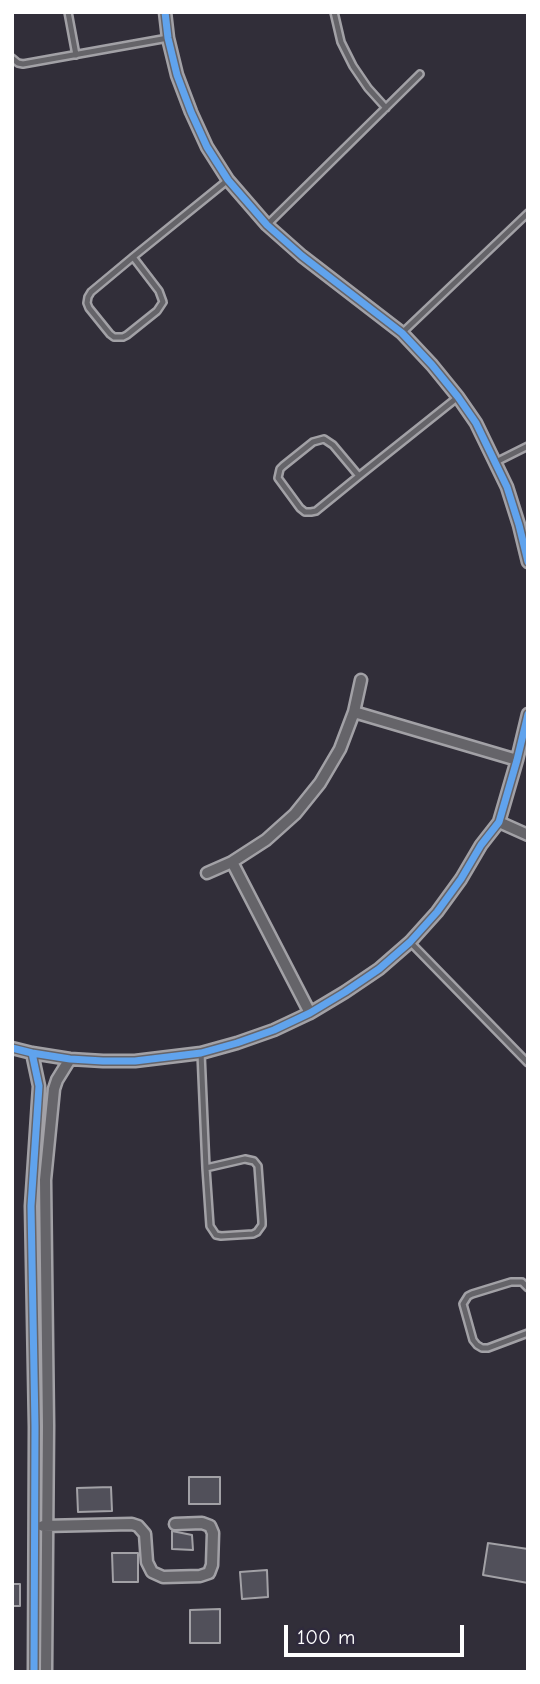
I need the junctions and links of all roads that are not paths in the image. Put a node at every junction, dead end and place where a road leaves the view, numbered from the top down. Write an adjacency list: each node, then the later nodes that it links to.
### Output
1 (68, 12): 5 (lane)
2 (165, 12): 4 (street)
3 (334, 12): 8 (lane)
4 (168, 38): 5 (lane); 9 (street)
5 (76, 55): 6 (lane)
6 (12, 58)
7 (420, 74): 8 (lane)
8 (386, 108): 11 (lane)
9 (228, 180): 11 (street); 12 (lane)
10 (527, 215): 13 (lane)
11 (267, 225): 13 (street)
12 (133, 257): 12 (lane)
13 (402, 333): 14 (street)
14 (458, 397): 16 (street); 17 (lane)
15 (528, 446): 16 (lane)
16 (494, 463): 18 (street)
17 (359, 476): 17 (lane)
18 (528, 562)
19 (361, 680): 20 (street)
20 (354, 712): 22 (street); 25 (street)
21 (528, 714): 22 (street)
22 (517, 760): 23 (street)
23 (499, 822): 24 (street); 27 (street)
24 (528, 835)
25 (232, 862): 26 (street); 28 (street)
26 (207, 873)
27 (410, 942): 28 (street); 33 (lane)
28 (310, 1013): 31 (street)
29 (12, 1048): 30 (street)
30 (32, 1053): 32 (street); 34 (street)
31 (201, 1054): 32 (street); 36 (lane)
32 (70, 1059): 35 (street)
33 (528, 1063)
34 (37, 1126): 35 (street); 40 (street)
35 (49, 1127): 41 (street)
36 (206, 1168): 36 (lane)
37 (528, 1288): 38 (lane)
38 (528, 1333)
39 (174, 1524): 41 (street)
40 (35, 1526): 41 (street); 42 (street)
41 (47, 1526): 43 (street)
42 (34, 1672)
43 (46, 1672)

